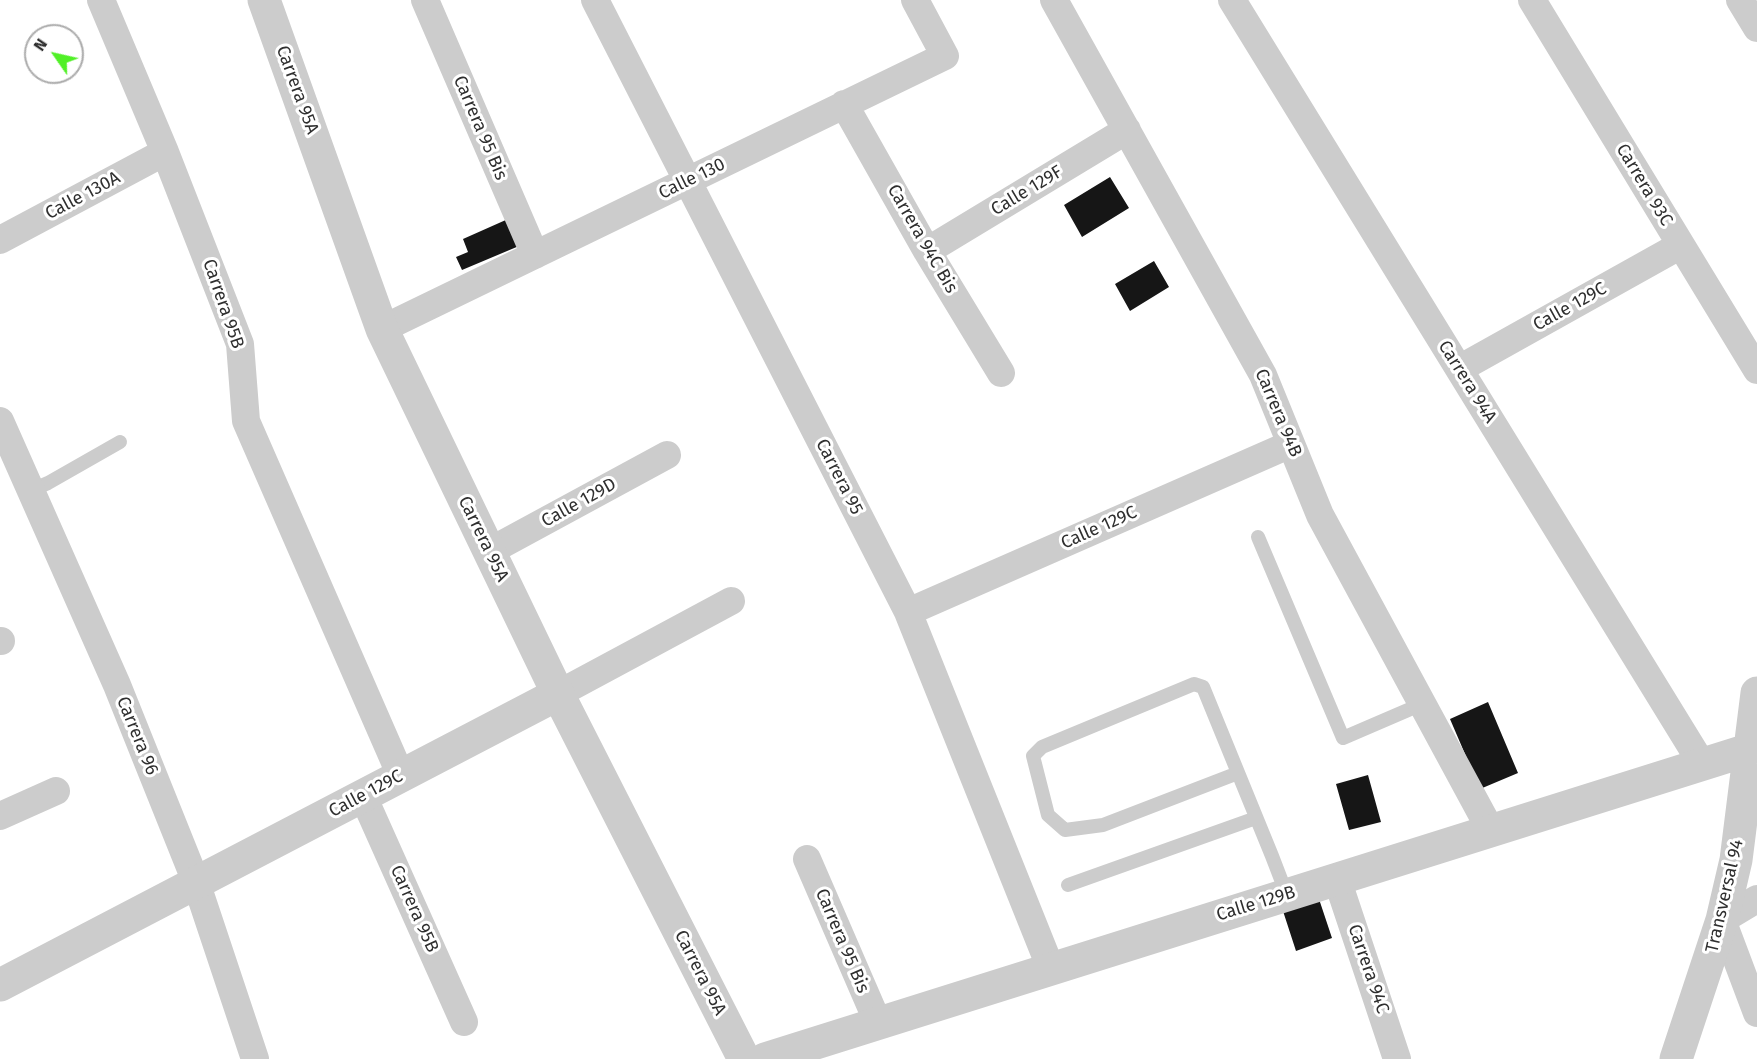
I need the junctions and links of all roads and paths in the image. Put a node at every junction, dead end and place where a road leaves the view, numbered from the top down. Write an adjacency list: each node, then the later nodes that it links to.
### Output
1 (101, 0): 13 (street, Carrera 95B)
2 (264, 0): 19 (street, Carrera 95A)
3 (425, 0): 18 (street, Carrera 95 Bis)
4 (595, 0): 14 (street, Carrera 95)
5 (915, 0): 11 (street, Calle 130)
6 (1054, 0): 12 (street, Carrera 94B)
7 (1232, 0): 20 (street, Carrera 94A)
8 (1532, 0): 16 (street, Carrera 93C)
9 (1740, 0): 10 (street)
10 (1757, 28)
11 (844, 104): 14 (street, Calle 130); 17 (street, Carrera 94C Bis)
12 (1127, 130): 17 (street, Calle 129F); 25 (street, Carrera 94B)
13 (165, 152): 15 (street, Calle 130A); 38 (street, Carrera 95B)
14 (688, 181): 18 (street, Calle 130); 31 (street, Carrera 95)
15 (0, 240)
16 (1681, 245): 20 (street, Calle 129C); 21 (street, Carrera 93C)
17 (927, 251): 22 (street, Carrera 94C Bis)
18 (536, 255): 19 (street, Calle 130)
19 (382, 329): 29 (street, Carrera 95A)
20 (1459, 369): 36 (street, Carrera 94A)
21 (1757, 370)
22 (1001, 373)
23 (0, 421): 27 (street, Carrera 96)
24 (120, 442): 27 (lane)
25 (1291, 444): 31 (street, Calle 129C); 34 (street, Carrera 94B)
26 (668, 454): 29 (street, Calle 129D)
27 (32, 490): 46 (street, Carrera 96)
28 (1258, 537): 34 (lane)
29 (490, 551): 33 (street, Carrera 95A)
30 (731, 601): 33 (street, Calle 129C)
31 (908, 612): 51 (street, Carrera 95)
32 (1757, 693): 35 (street, Transversal 94)
33 (558, 694): 38 (street, Calle 129C); 57 (street, Carrera 95A)
34 (1422, 704): 43 (street, Carrera 94B)
35 (1748, 750): 36 (street, Calle 129B); 50 (street, Transversal 94)
36 (1702, 765): 43 (street, Calle 129B)
37 (1238, 773): 37 (lane); 42 (lane)
38 (401, 776): 40 (street, Calle 129C)
39 (57, 791): 41 (street)
40 (363, 796): 46 (street, Calle 129C); 54 (street, Carrera 95B)
41 (0, 816)
42 (1256, 818): 47 (lane); 48 (lane)
43 (1491, 831): 45 (street, Calle 129B)
44 (807, 859): 55 (street, Carrera 95 Bis)
45 (1337, 879): 48 (street, Calle 129B); 59 (street, Carrera 94C)
46 (196, 882): 52 (street, Calle 129C); 56 (street, Carrera 96)
47 (1068, 885)
48 (1287, 895): 51 (street, Calle 129B)
49 (1757, 899): 50 (street)
50 (1722, 920): 53 (street); 60 (street, Transversal 94)
51 (1051, 969): 55 (street, Calle 129B)
52 (0, 985)
53 (1757, 1013)
54 (464, 1022)
55 (878, 1023): 58 (street, Calle 129B)
56 (255, 1059)
57 (744, 1059)
58 (765, 1059)
59 (1398, 1059)
60 (1676, 1059)

